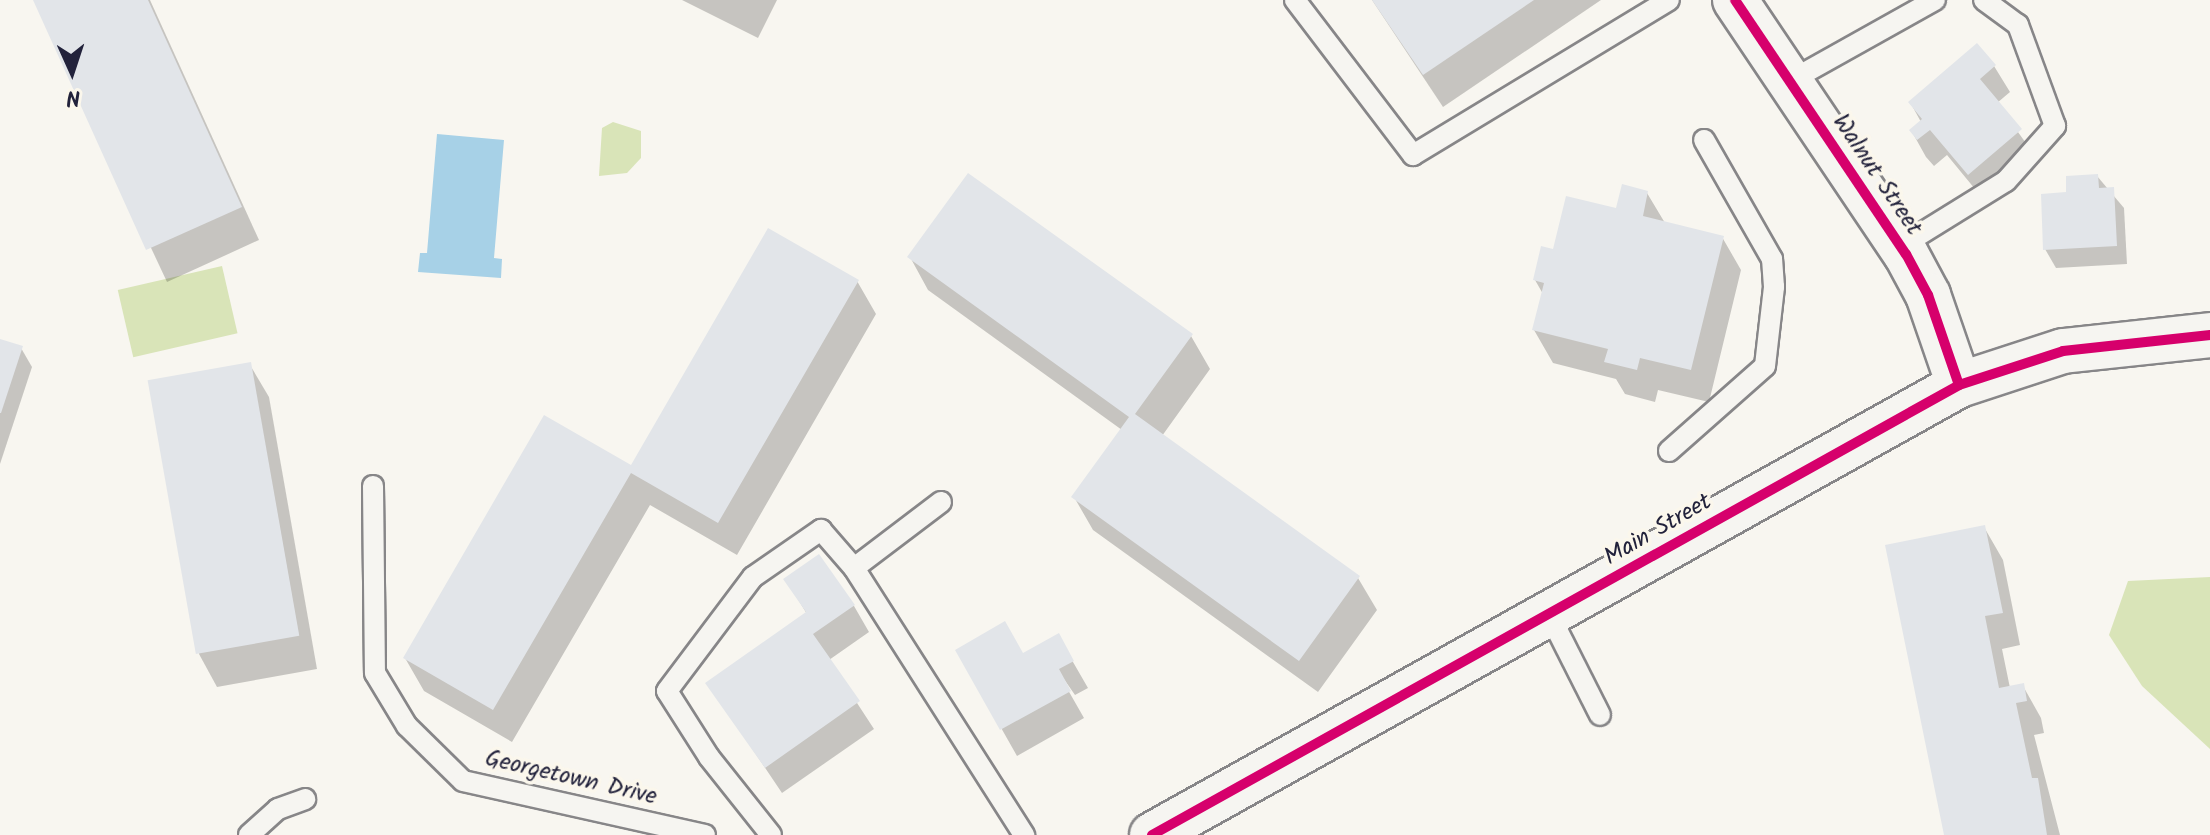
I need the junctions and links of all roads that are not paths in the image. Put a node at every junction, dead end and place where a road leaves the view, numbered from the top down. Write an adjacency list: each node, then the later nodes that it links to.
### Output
1 (1295, 0): 2 (lane)
2 (1669, 0)
3 (1735, 0): 6 (street, Walnut Street)
4 (1935, 0): 6 (lane)
5 (1984, 0): 8 (lane)
6 (1790, 81): 8 (street, Walnut Street)
7 (1704, 140): 11 (lane)
8 (1901, 246): 10 (street, Walnut Street)
9 (2210, 335): 10 (street, Main Street)
10 (1959, 385): 15 (street, Main Street)
11 (1669, 451)
12 (373, 486): 19 (lane, Georgetown Drive)
13 (941, 502): 14 (lane)
14 (854, 568): 20 (lane); 21 (lane)
15 (1549, 614): 16 (lane); 22 (street, Main Street)
16 (1600, 715)
17 (305, 799): 18 (lane)
18 (249, 835)
19 (705, 835)
20 (771, 835)
21 (1024, 835)
22 (1152, 835)

